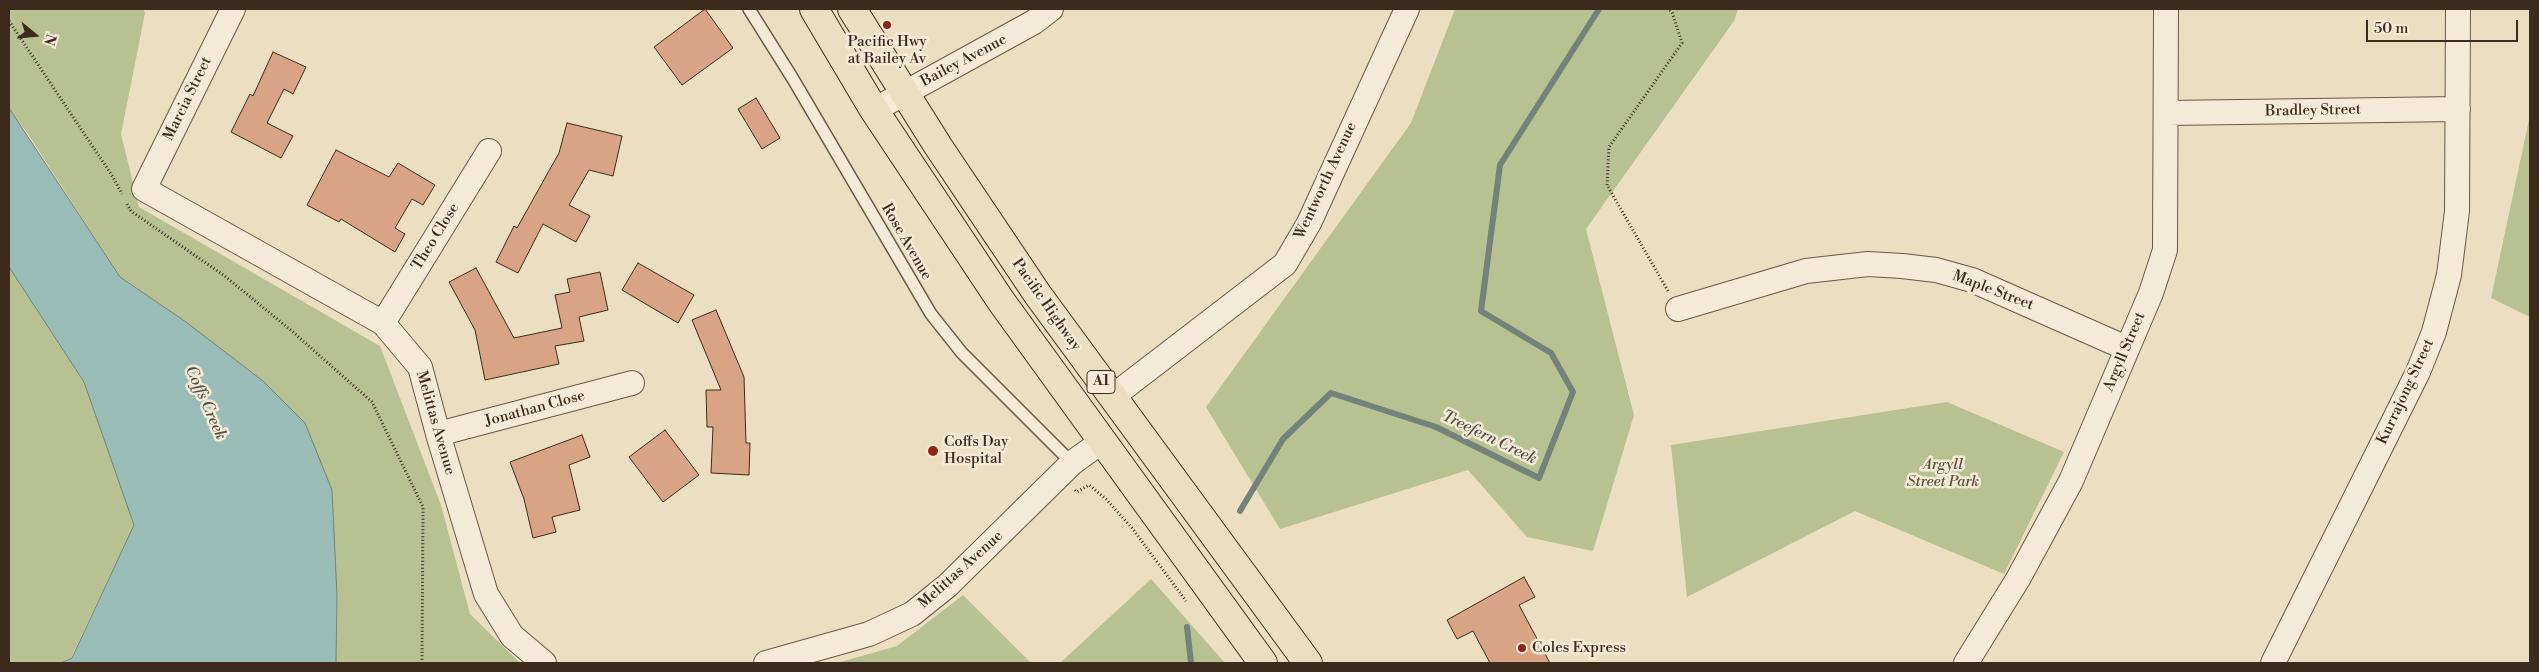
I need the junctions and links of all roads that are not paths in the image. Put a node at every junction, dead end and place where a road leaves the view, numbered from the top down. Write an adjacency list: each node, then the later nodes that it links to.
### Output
1 (233, 9): 14 (street, Marcia Street)
2 (749, 9): 22 (lane, Rose Avenue)
3 (814, 9): 11 (highway, A1)
4 (852, 9): 9 (highway, Pacific Highway / A1)
5 (1051, 9): 9 (street, Bailey Avenue)
6 (1407, 9): 19 (street, Wentworth Avenue)
7 (2166, 9): 12 (street, Argyll Street)
8 (2458, 9): 10 (street, Kurrajong Street)
9 (904, 93): 11 (street, Bailey Avenue); 19 (highway, Pacific Highway / A1)
10 (2458, 109): 12 (street, Bradley Street); 28 (street, Kurrajong Street)
11 (874, 110): 21 (highway, A1)
12 (2167, 113): 17 (street, Argyll Street)
13 (489, 151): 16 (street, Theo Close)
14 (144, 189): 16 (street, Melittas Avenue)
15 (1678, 309): 17 (street, Maple Street)
16 (383, 322): 20 (street, Melittas Avenue)
17 (2126, 348): 27 (street, Argyll Street)
18 (632, 383): 20 (street, Jonathan Close)
19 (1112, 398): 26 (highway, Pacific Highway / A1)
20 (438, 434): 23 (street, Melittas Avenue)
21 (1101, 442): 22 (street, Melittas Avenue); 25 (highway, A1)
22 (1072, 463): 24 (street, Melittas Avenue)
23 (544, 663)
24 (766, 663)
25 (1263, 663)
26 (1308, 663)
27 (1966, 663)
28 (2273, 663)

